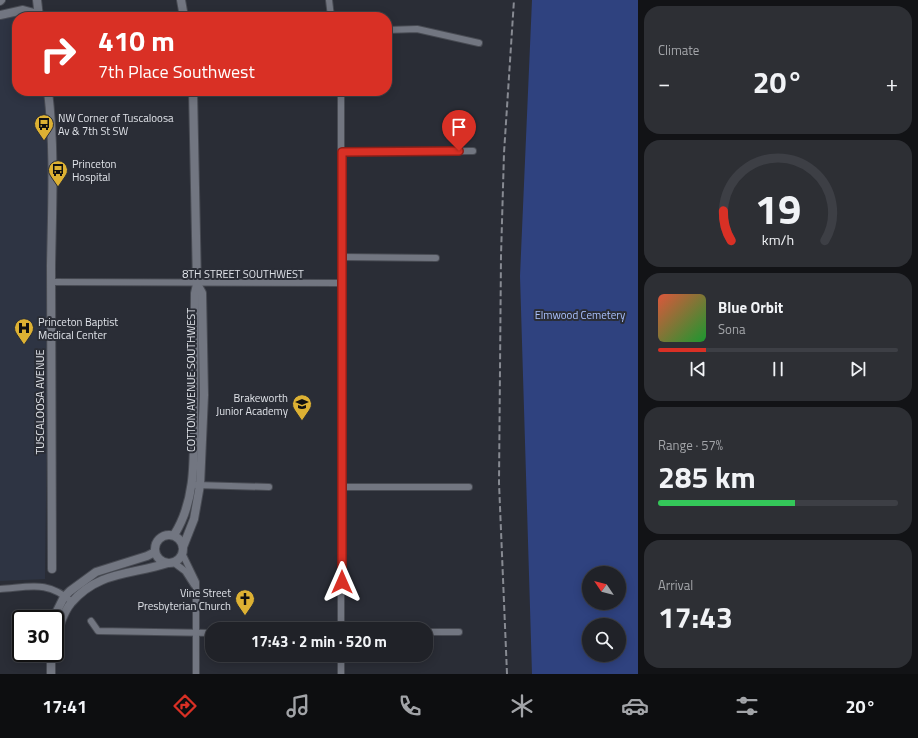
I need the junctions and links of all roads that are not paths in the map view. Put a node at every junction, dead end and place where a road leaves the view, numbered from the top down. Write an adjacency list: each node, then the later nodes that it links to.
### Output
1 (36, 0): 7 (street)
2 (181, 0): 8 (street)
3 (329, 0): 9 (street)
4 (12, 12): 10 (street)
5 (14, 12): 6 (street)
6 (28, 12)
7 (38, 12)
8 (183, 12)
9 (331, 12)
10 (0, 15)
11 (392, 30): 12 (street)
12 (479, 43)
13 (49, 96): 20 (street, TUSCALOOSA AVENUE)
14 (193, 96): 21 (street, COTTON AVENUE SOUTHWEST)
15 (341, 96): 17 (street)
16 (473, 151): 17 (street)
17 (342, 152): 18 (street)
18 (342, 257): 19 (street); 22 (street)
19 (436, 258)
20 (51, 282): 21 (street, 8TH STREET SOUTHWEST); 31 (street, TUSCALOOSA AVENUE)
21 (197, 284): 22 (street, 8TH STREET SOUTHWEST); 23 (street, COTTON AVENUE SOUTHWEST)
22 (341, 284): 25 (street)
23 (196, 485): 24 (street); 27 (street, COTTON AVENUE SOUTHWEST); 28 (street, COTTON AVENUE SOUTHWEST)
24 (268, 487)
25 (342, 487): 26 (street); 39 (street)
26 (469, 487)
27 (174, 536): 28 (street); 29 (street)
28 (183, 550): 30 (street); 32 (street)
29 (155, 552): 30 (street); 34 (street)
30 (170, 562): 32 (street); 35 (street)
31 (52, 569)
32 (195, 586): 42 (street)
33 (0, 589): 34 (street)
34 (65, 596): 35 (street); 36 (street)
35 (72, 602): 37 (street)
36 (58, 610)
37 (64, 616)
38 (92, 621): 42 (street)
39 (341, 622)
40 (433, 632): 41 (street)
41 (459, 632)
42 (196, 633): 43 (street); 47 (street)
43 (205, 633)
44 (51, 662): 46 (street)
45 (341, 662): 48 (street)
46 (51, 674)
47 (196, 674)
48 (341, 674)

